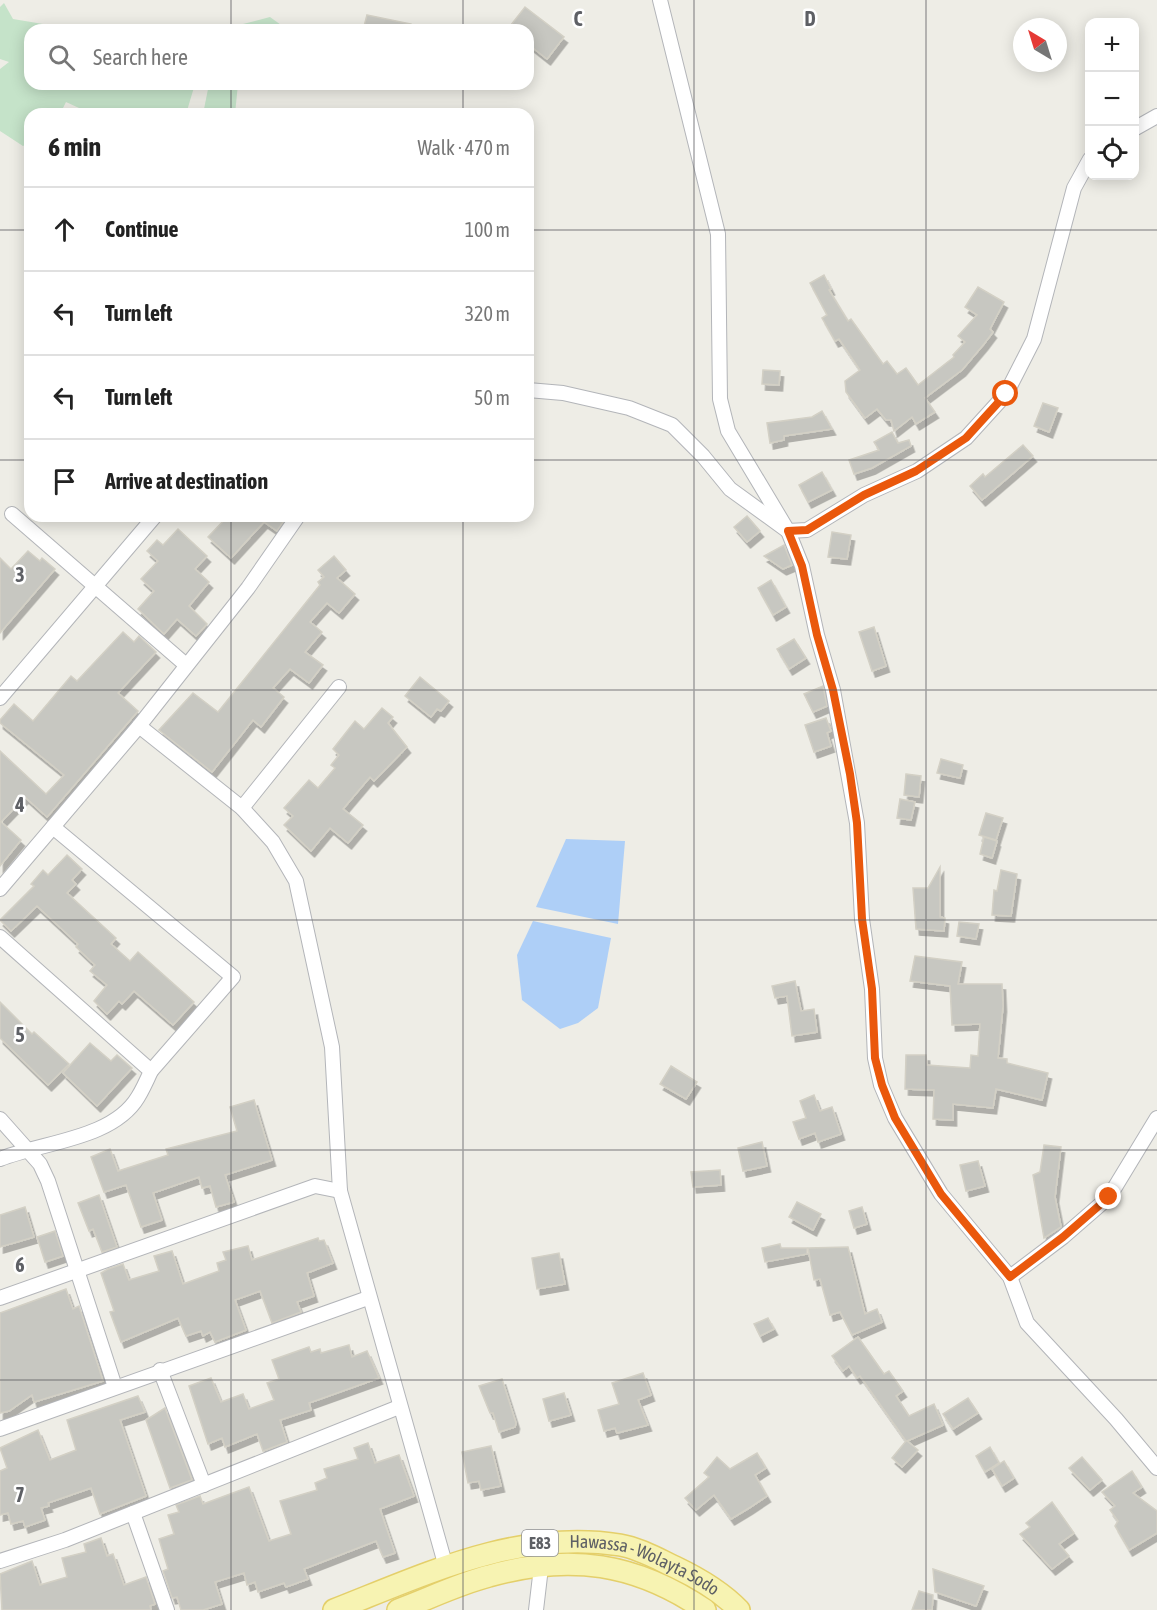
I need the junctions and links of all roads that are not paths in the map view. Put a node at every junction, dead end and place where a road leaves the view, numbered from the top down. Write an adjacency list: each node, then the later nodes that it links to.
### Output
1 (660, 0): 9 (street)
2 (1157, 116): 3 (street)
3 (1139, 126)
4 (1085, 167): 9 (street)
5 (534, 391): 9 (street)
6 (12, 514): 10 (street)
7 (150, 522): 10 (street)
8 (294, 522): 11 (street)
9 (788, 531): 26 (street)
10 (95, 587): 11 (street); 13 (street)
11 (186, 665): 14 (street)
12 (339, 687): 15 (street)
13 (0, 698)
14 (139, 726): 15 (street); 16 (street)
15 (242, 808): 24 (street)
16 (53, 827): 17 (street); 19 (street)
17 (2, 883)
18 (0, 937): 19 (street)
19 (151, 1071): 22 (street)
20 (1157, 1118): 26 (street)
21 (0, 1119): 22 (street)
22 (28, 1148): 23 (street); 25 (street)
23 (0, 1159)
24 (340, 1191): 25 (street); 28 (street)
25 (78, 1272): 27 (street); 30 (street)
26 (1010, 1277): 33 (street)
27 (0, 1298)
28 (368, 1298): 29 (street); 31 (street)
29 (160, 1370): 30 (street); 34 (street)
30 (115, 1387): 32 (street)
31 (399, 1407): 34 (street); 39 (street)
32 (0, 1429)
33 (1157, 1468)
34 (204, 1485): 35 (street)
35 (133, 1513): 37 (street); 40 (street)
36 (544, 1542): 38 (street); 39 (main road, Hawassa - Wolayta Sodo / E83); 45 (main road, Hawassa - Wolayta Sodo / E83)
37 (0, 1561)
38 (540, 1565): 42 (main road, Hawassa - Wolayta Sodo / E83); 43 (street); 44 (main road, Hawassa - Wolayta Sodo / E83)
39 (446, 1567): 41 (main road, Hawassa - Wolayta Sodo / E83)
40 (167, 1610)
41 (334, 1610)
42 (398, 1610)
43 (536, 1610)
44 (705, 1610)
45 (739, 1610)

